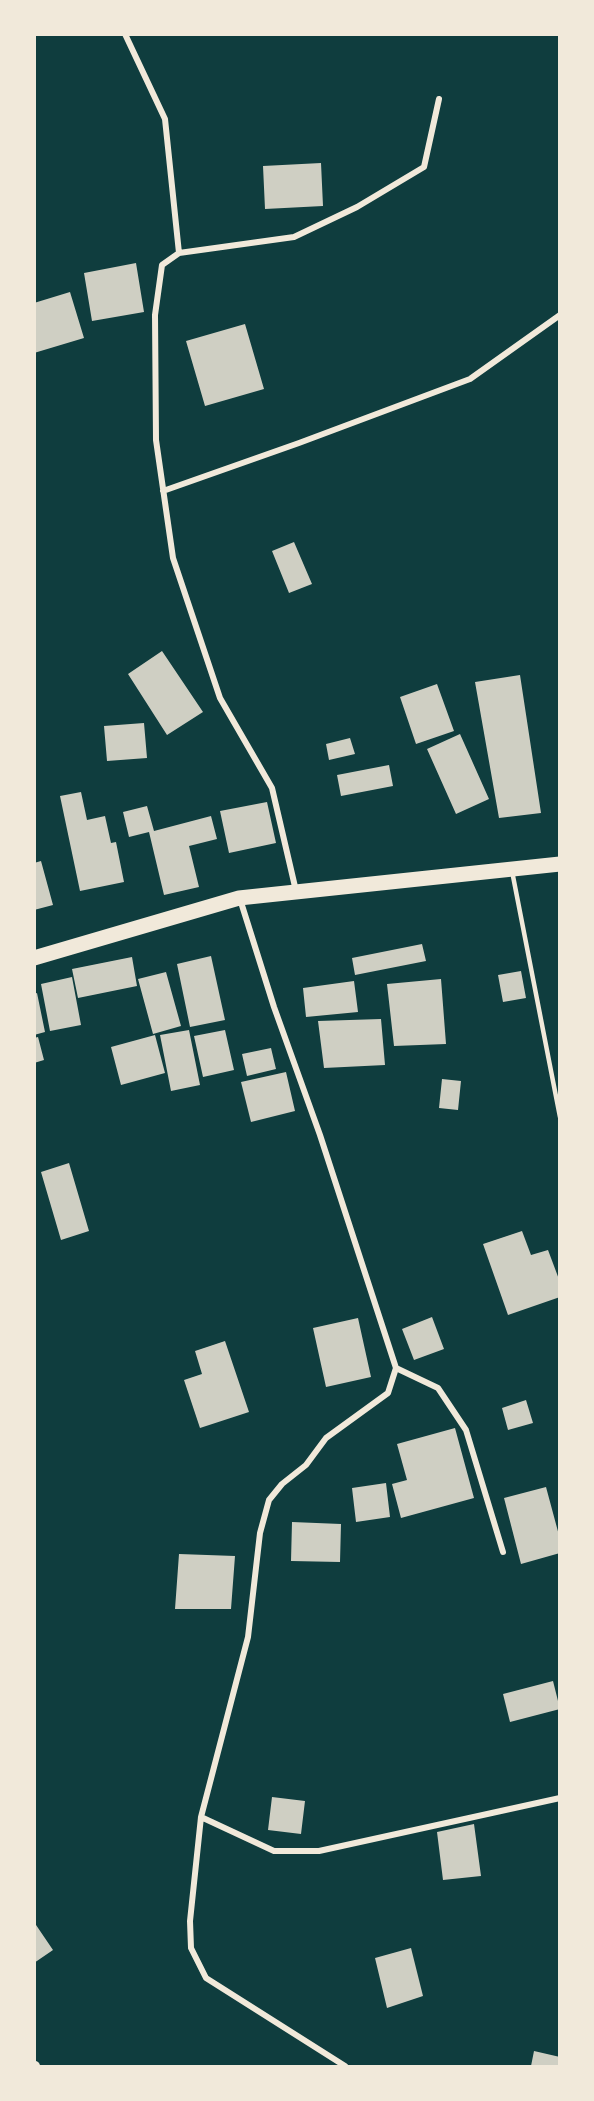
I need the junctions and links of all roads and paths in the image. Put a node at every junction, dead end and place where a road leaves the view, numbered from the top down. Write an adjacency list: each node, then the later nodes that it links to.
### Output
1 (125, 34): 3 (street)
2 (439, 99): 3 (street)
3 (179, 253): 5 (street)
4 (560, 315): 5 (street)
5 (163, 491): 8 (street)
6 (560, 864): 7 (main road)
7 (512, 868): 8 (main road); 11 (lane)
8 (296, 891): 9 (main road)
9 (239, 898): 10 (main road); 12 (street)
10 (34, 957)
11 (560, 1117)
12 (396, 1368): 13 (street); 15 (street)
13 (503, 1552)
14 (560, 1798): 15 (street)
15 (201, 1817): 16 (street)
16 (345, 2067)

